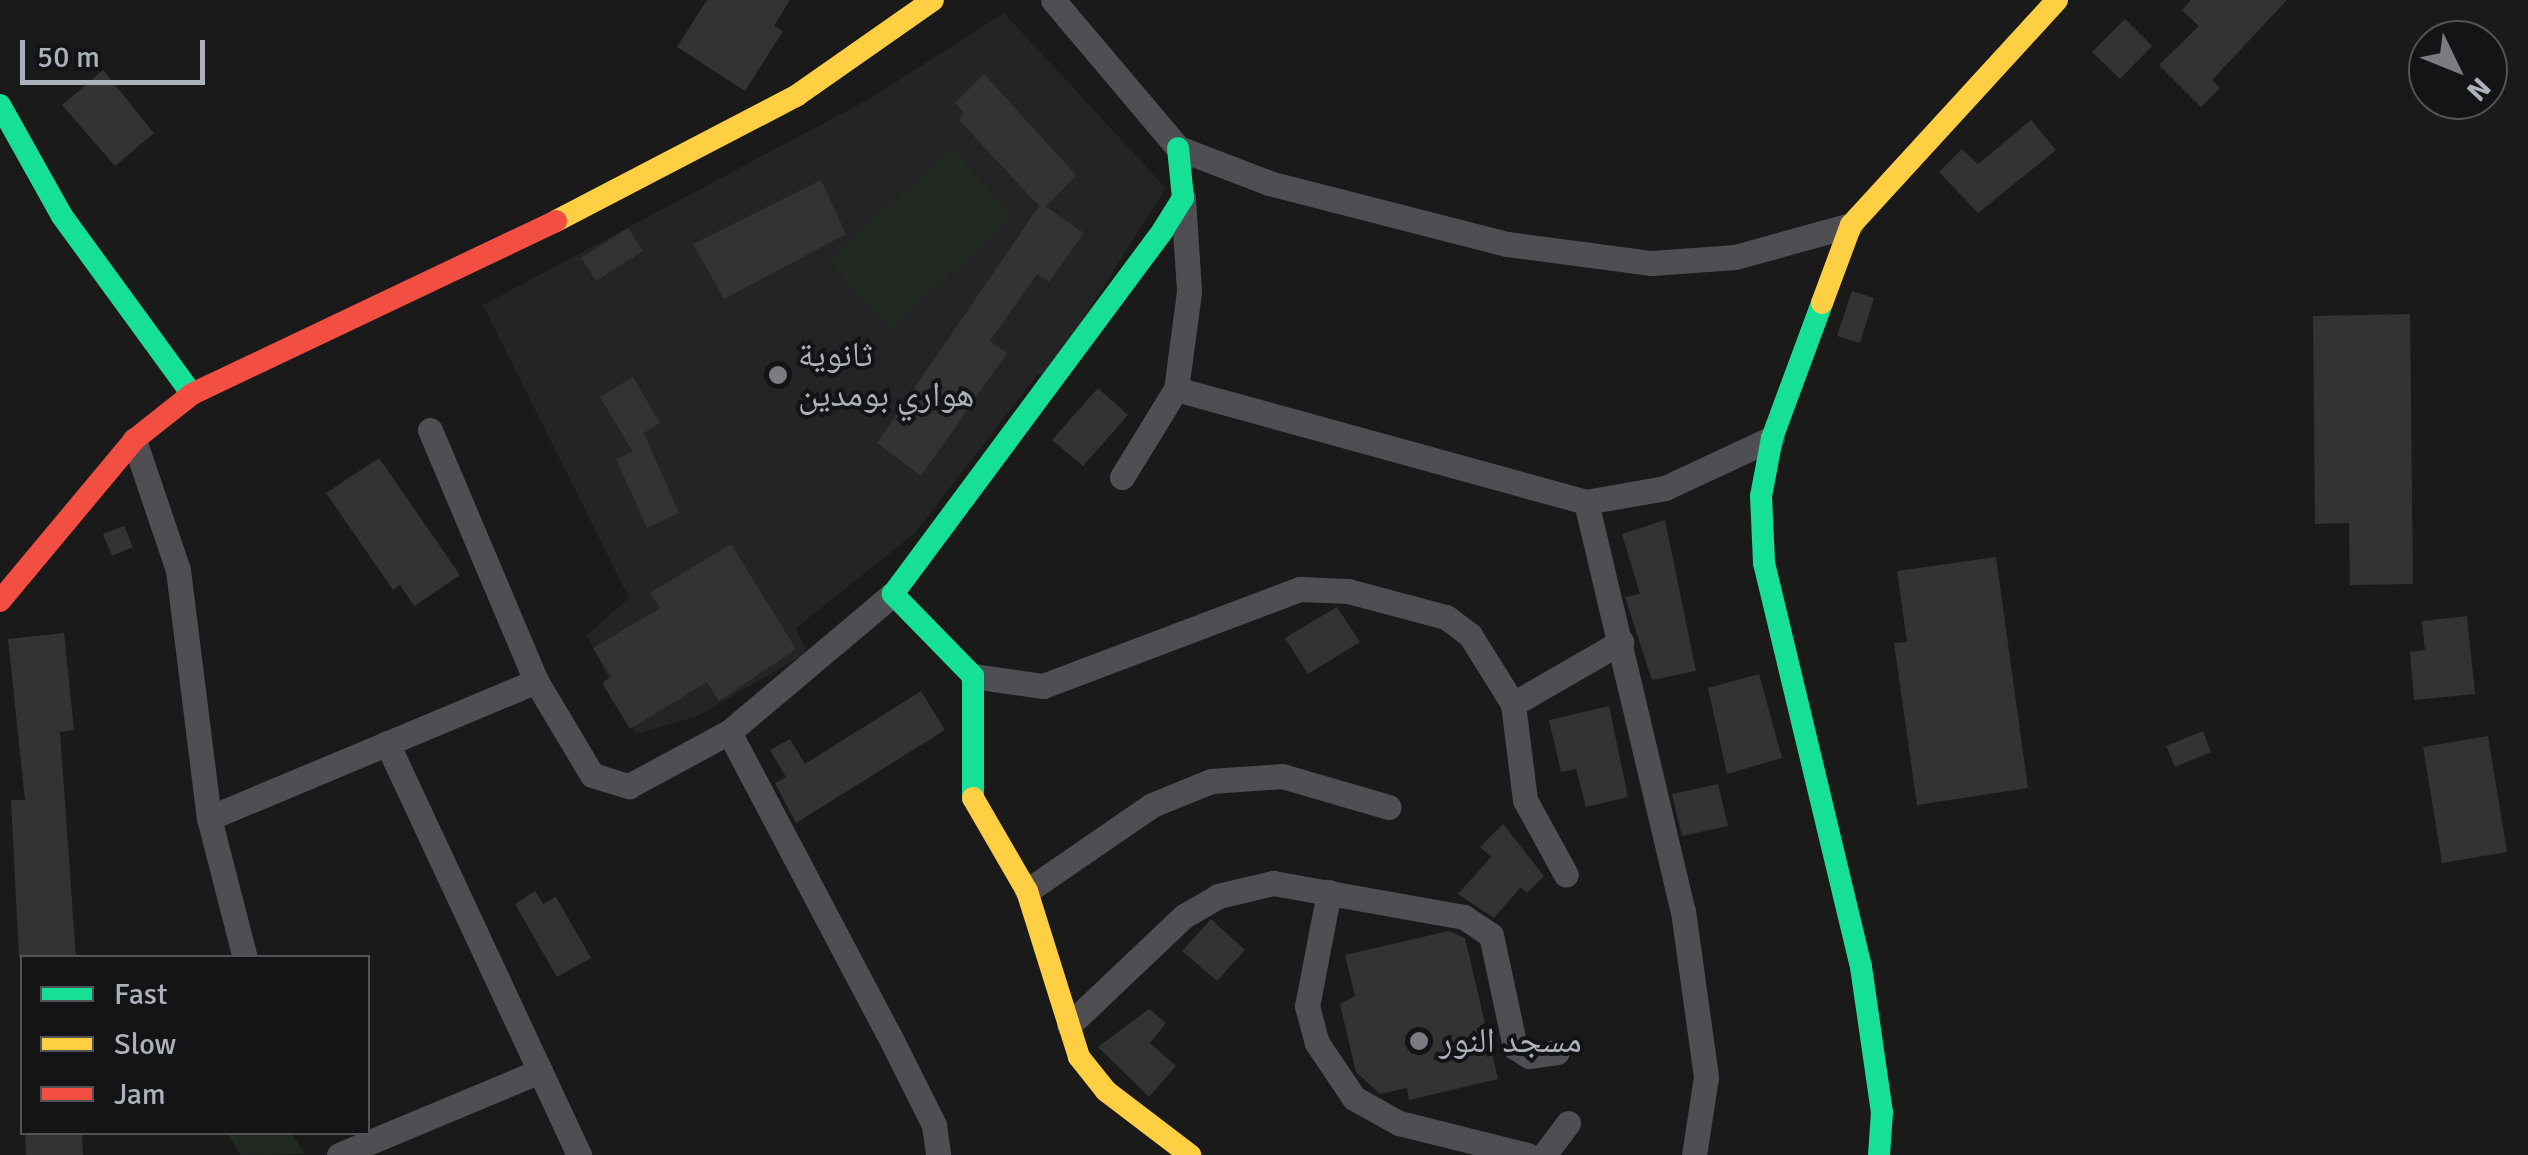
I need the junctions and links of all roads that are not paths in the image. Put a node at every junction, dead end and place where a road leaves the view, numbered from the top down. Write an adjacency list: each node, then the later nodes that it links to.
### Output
1 (932, 0): 9 (street)
2 (1053, 0): 5 (street)
3 (2056, 0): 7 (street)
4 (0, 105): 9 (street)
5 (1178, 148): 6 (street); 7 (street)
6 (1183, 198): 8 (street); 15 (street)
7 (1852, 226): 11 (street)
8 (1176, 389): 13 (street); 14 (street)
9 (192, 394): 12 (street)
10 (430, 430): 19 (street)
11 (1772, 438): 14 (street); 40 (street)
12 (134, 440): 16 (street); 24 (street)
13 (1122, 477)
14 (1586, 502): 17 (street)
15 (892, 594): 18 (street); 21 (street)
16 (0, 601)
17 (1620, 642): 20 (street); 39 (street)
18 (973, 676): 20 (street); 26 (street)
19 (536, 681): 21 (street); 22 (street)
20 (1513, 704): 25 (street)
21 (729, 732): 35 (street)
22 (386, 744): 24 (street); 31 (street)
23 (1389, 807): 26 (street)
24 (209, 818): 28 (street)
25 (1566, 875)
26 (1028, 891): 29 (street)
27 (1329, 892): 29 (street); 30 (street); 37 (street)
28 (244, 955)
29 (1069, 1025): 36 (street)
30 (1557, 1052)
31 (540, 1071): 33 (street); 34 (street)
32 (1568, 1122): 38 (street)
33 (349, 1147)
34 (578, 1155)
35 (938, 1155)
36 (1190, 1155)
37 (1527, 1155)
38 (1544, 1155)
39 (1694, 1155)
40 (1879, 1155)

